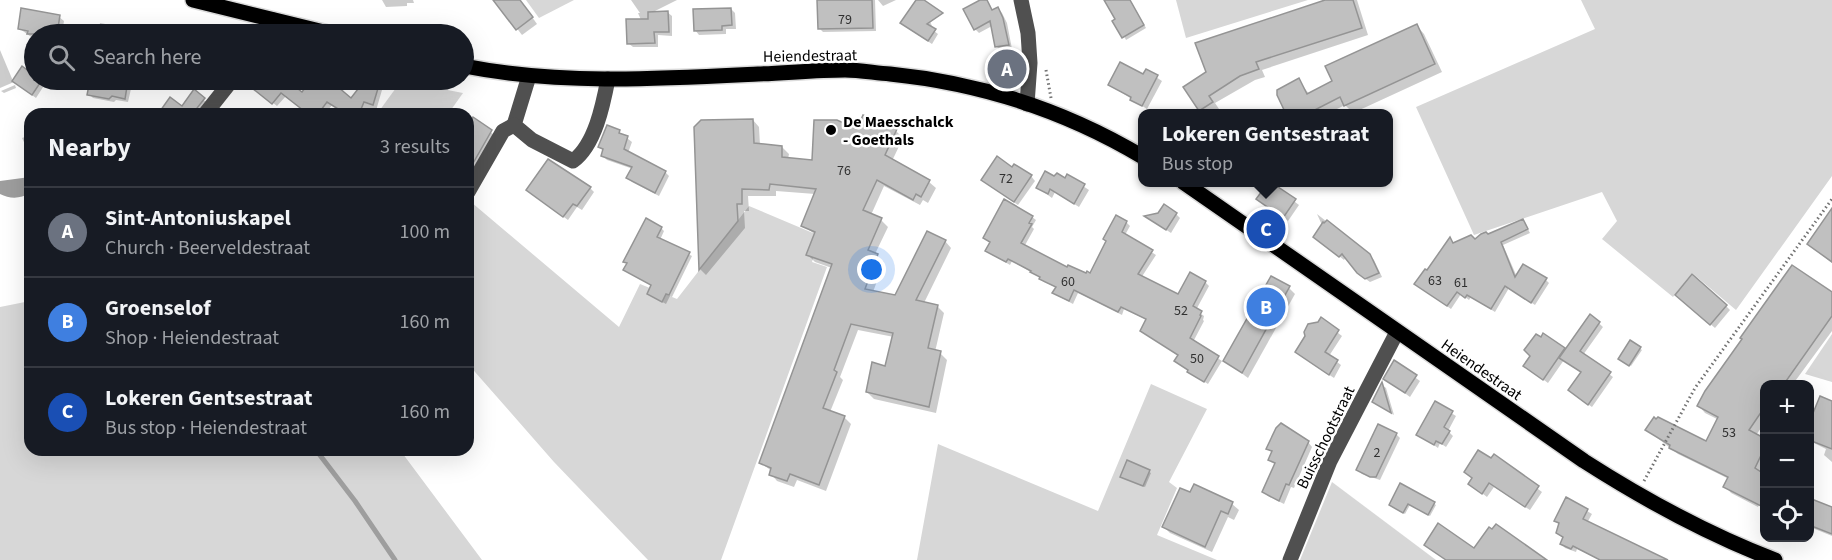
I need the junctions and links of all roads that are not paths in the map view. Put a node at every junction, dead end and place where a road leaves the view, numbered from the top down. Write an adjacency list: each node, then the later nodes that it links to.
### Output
1 (194, 0): 3 (main road)
2 (1022, 0): 10 (street)
3 (273, 20): 4 (street); 5 (main road)
4 (270, 24)
5 (290, 24)
6 (474, 68): 7 (main road, Heiendestraat)
7 (529, 76): 8 (main road, Heiendestraat); 12 (street)
8 (608, 79): 10 (main road, Heiendestraat); 12 (street)
9 (224, 90): 11 (street)
10 (1027, 104): 13 (main road, Heiendestraat)
11 (211, 108)
12 (514, 125): 14 (street)
13 (1138, 155)
14 (474, 182)
15 (1189, 187): 16 (main road, Heiendestraat)
16 (1397, 332): 17 (street, Buisschootstraat); 18 (main road, Heiendestraat)
17 (1290, 560)
18 (1775, 560)

